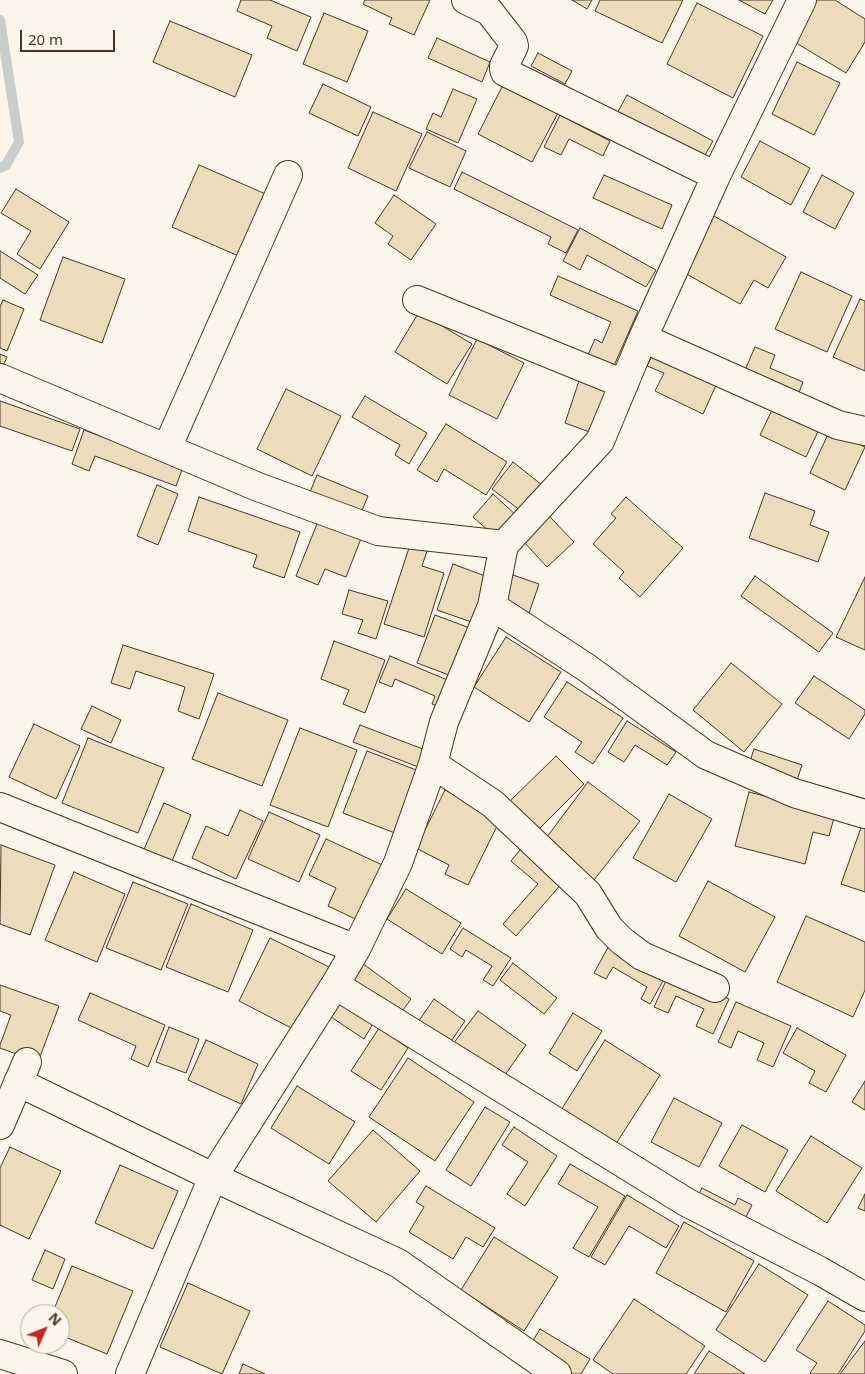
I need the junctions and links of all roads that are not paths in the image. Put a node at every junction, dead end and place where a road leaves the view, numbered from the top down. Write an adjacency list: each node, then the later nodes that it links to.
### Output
1 (466, 0): 4 (street)
2 (802, 0): 4 (street)
3 (288, 175): 10 (street)
4 (716, 176): 6 (street)
5 (417, 300): 8 (street)
6 (643, 338): 8 (street); 9 (street)
7 (0, 378): 10 (street)
8 (624, 384): 11 (street)
9 (865, 431)
10 (166, 448): 11 (street)
11 (504, 545): 12 (street)
12 (492, 606): 13 (street); 15 (street)
13 (433, 764): 16 (street); 18 (street)
14 (0, 807): 16 (street)
15 (865, 814)
16 (356, 949): 17 (street)
17 (335, 985): 20 (street); 21 (street)
18 (715, 988)
19 (0, 1125): 20 (street)
20 (213, 1177): 24 (street); 25 (street)
21 (865, 1297)
22 (0, 1354): 23 (street)
23 (63, 1374)
24 (130, 1374)
25 (557, 1374)

